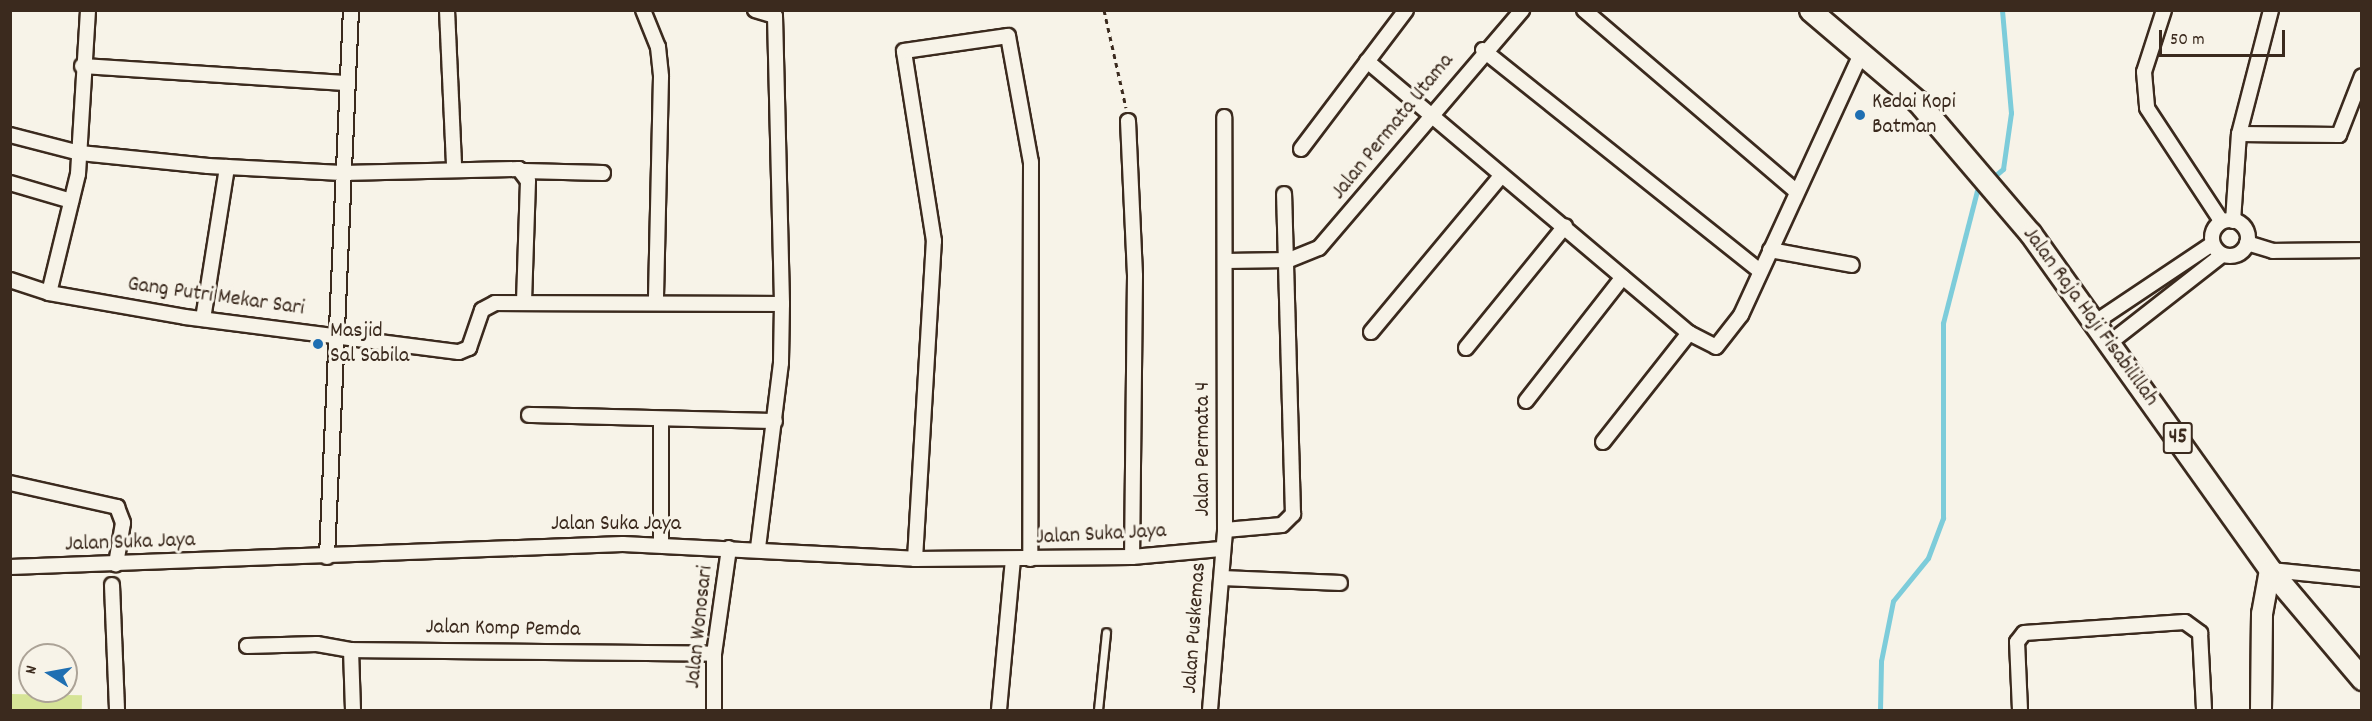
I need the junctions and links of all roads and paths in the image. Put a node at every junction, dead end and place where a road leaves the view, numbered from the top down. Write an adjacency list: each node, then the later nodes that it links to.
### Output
1 (88, 10): 16 (street)
2 (351, 10): 18 (street)
3 (447, 10): 26 (street)
4 (643, 10): 51 (street)
5 (755, 10): 52 (street)
6 (1104, 10): 21 (path)
7 (1406, 10): 15 (street)
8 (1522, 10): 13 (street, Jalan Permata Utama)
9 (1584, 10): 33 (street)
10 (1810, 10): 14 (main road, Jalan Raja Haji Fisabilillah / 45)
11 (2164, 10): 36 (street)
12 (2271, 10): 22 (street)
13 (1483, 50): 19 (street, Jalan Permata Utama); 46 (street)
14 (1862, 52): 33 (street); 54 (main road, Jalan Raja Haji Fisabilillah / 45)
15 (1367, 60): 19 (street); 24 (street)
16 (82, 66): 18 (street); 25 (street)
17 (2361, 76): 22 (street)
18 (345, 82): 29 (street)
19 (1428, 116): 31 (street); 43 (street, Jalan Permata Utama)
20 (1224, 117): 44 (street, Jalan Permata 4)
21 (1128, 121): 72 (street)
22 (2239, 134): 36 (street)
23 (10, 135): 25 (street)
24 (1301, 149)
25 (80, 153): 27 (street); 35 (street)
26 (454, 166): 28 (street); 29 (street)
27 (227, 167): 29 (street); 53 (street)
28 (524, 171): 30 (street); 50 (street)
29 (342, 172): 57 (street)
30 (603, 173)
31 (1503, 175): 37 (street); 55 (street)
32 (10, 183): 35 (street)
33 (1797, 192): 40 (street)
34 (1284, 194): 43 (street, Jalan Permata 4)
35 (70, 201): 49 (street)
36 (2227, 221): 38 (street); 39 (street)
37 (1565, 226): 47 (street); 59 (street)
38 (2247, 243): 41 (street); 42 (street)
39 (2212, 244): 42 (street); 54 (street)
40 (1770, 250): 45 (street); 46 (street)
41 (2361, 250)
42 (2222, 255): 58 (street)
43 (1289, 260): 44 (street); 66 (street, Jalan Permata 4)
44 (1225, 261): 66 (street, Jalan Permata 4)
45 (1852, 265)
46 (1760, 271): 56 (street)
47 (1623, 277): 56 (street); 60 (street)
48 (10, 280): 49 (street, Gang Putri Mekar Sari)
49 (49, 292): 53 (street, Gang Putri Mekar Sari)
50 (524, 302): 51 (street, Gang Putri Mekar Sari); 57 (street, Gang Putri Mekar Sari)
51 (656, 303): 52 (street, Gang Putri Mekar Sari)
52 (782, 304): 63 (street)
53 (203, 320): 57 (street, Gang Putri Mekar Sari)
54 (2097, 321): 58 (main road, Jalan Raja Haji Fisabilillah / 45)
55 (1371, 332)
56 (1689, 333): 64 (street)
57 (340, 335): 71 (street)
58 (2112, 341): 78 (main road, Jalan Raja Haji Fisabilillah / 45)
59 (1466, 348)
60 (1526, 401)
61 (529, 415): 62 (street)
62 (661, 419): 63 (street); 67 (street)
63 (775, 421): 69 (street)
64 (1603, 442)
65 (10, 483): 76 (street)
66 (1225, 530): 70 (street, Jalan Puskemas)
67 (661, 543): 68 (street, Jalan Suka Jaya); 71 (street, Jalan Suka Jaya)
68 (729, 548): 69 (street, Jalan Suka Jaya); 86 (street, Jalan Wonosari)
69 (758, 548): 73 (street, Jalan Suka Jaya)
70 (1221, 549): 72 (street, Jalan Suka Jaya); 79 (street, Jalan Puskemas)
71 (327, 557): 76 (street, Jalan Suka Jaya)
72 (1132, 557): 74 (street, Jalan Suka Jaya)
73 (915, 559): 74 (street); 75 (street, Jalan Suka Jaya)
74 (1030, 559): 75 (street, Jalan Suka Jaya)
75 (1013, 560): 91 (street)
76 (116, 564): 77 (street, Jalan Suka Jaya)
77 (10, 567)
78 (2270, 570): 80 (street); 87 (main road, Jalan Raja Haji Fisabilillah / 45); 96 (street)
79 (1223, 578): 81 (street); 93 (street, Jalan Puskemas)
80 (2361, 579)
81 (1340, 583)
82 (112, 585): 88 (street)
83 (1106, 632): 92 (lane)
84 (247, 646): 85 (street, Jalan Komp Pemda)
85 (351, 650): 86 (street, Jalan Komp Pemda); 89 (street)
86 (714, 654): 90 (street, Jalan Wonosari)
87 (2361, 678)
88 (117, 711)
89 (353, 711)
90 (714, 711)
91 (999, 711)
92 (1098, 711)
93 (1210, 711)
94 (2020, 711): 95 (street)
95 (2204, 711)
96 (2261, 711)

